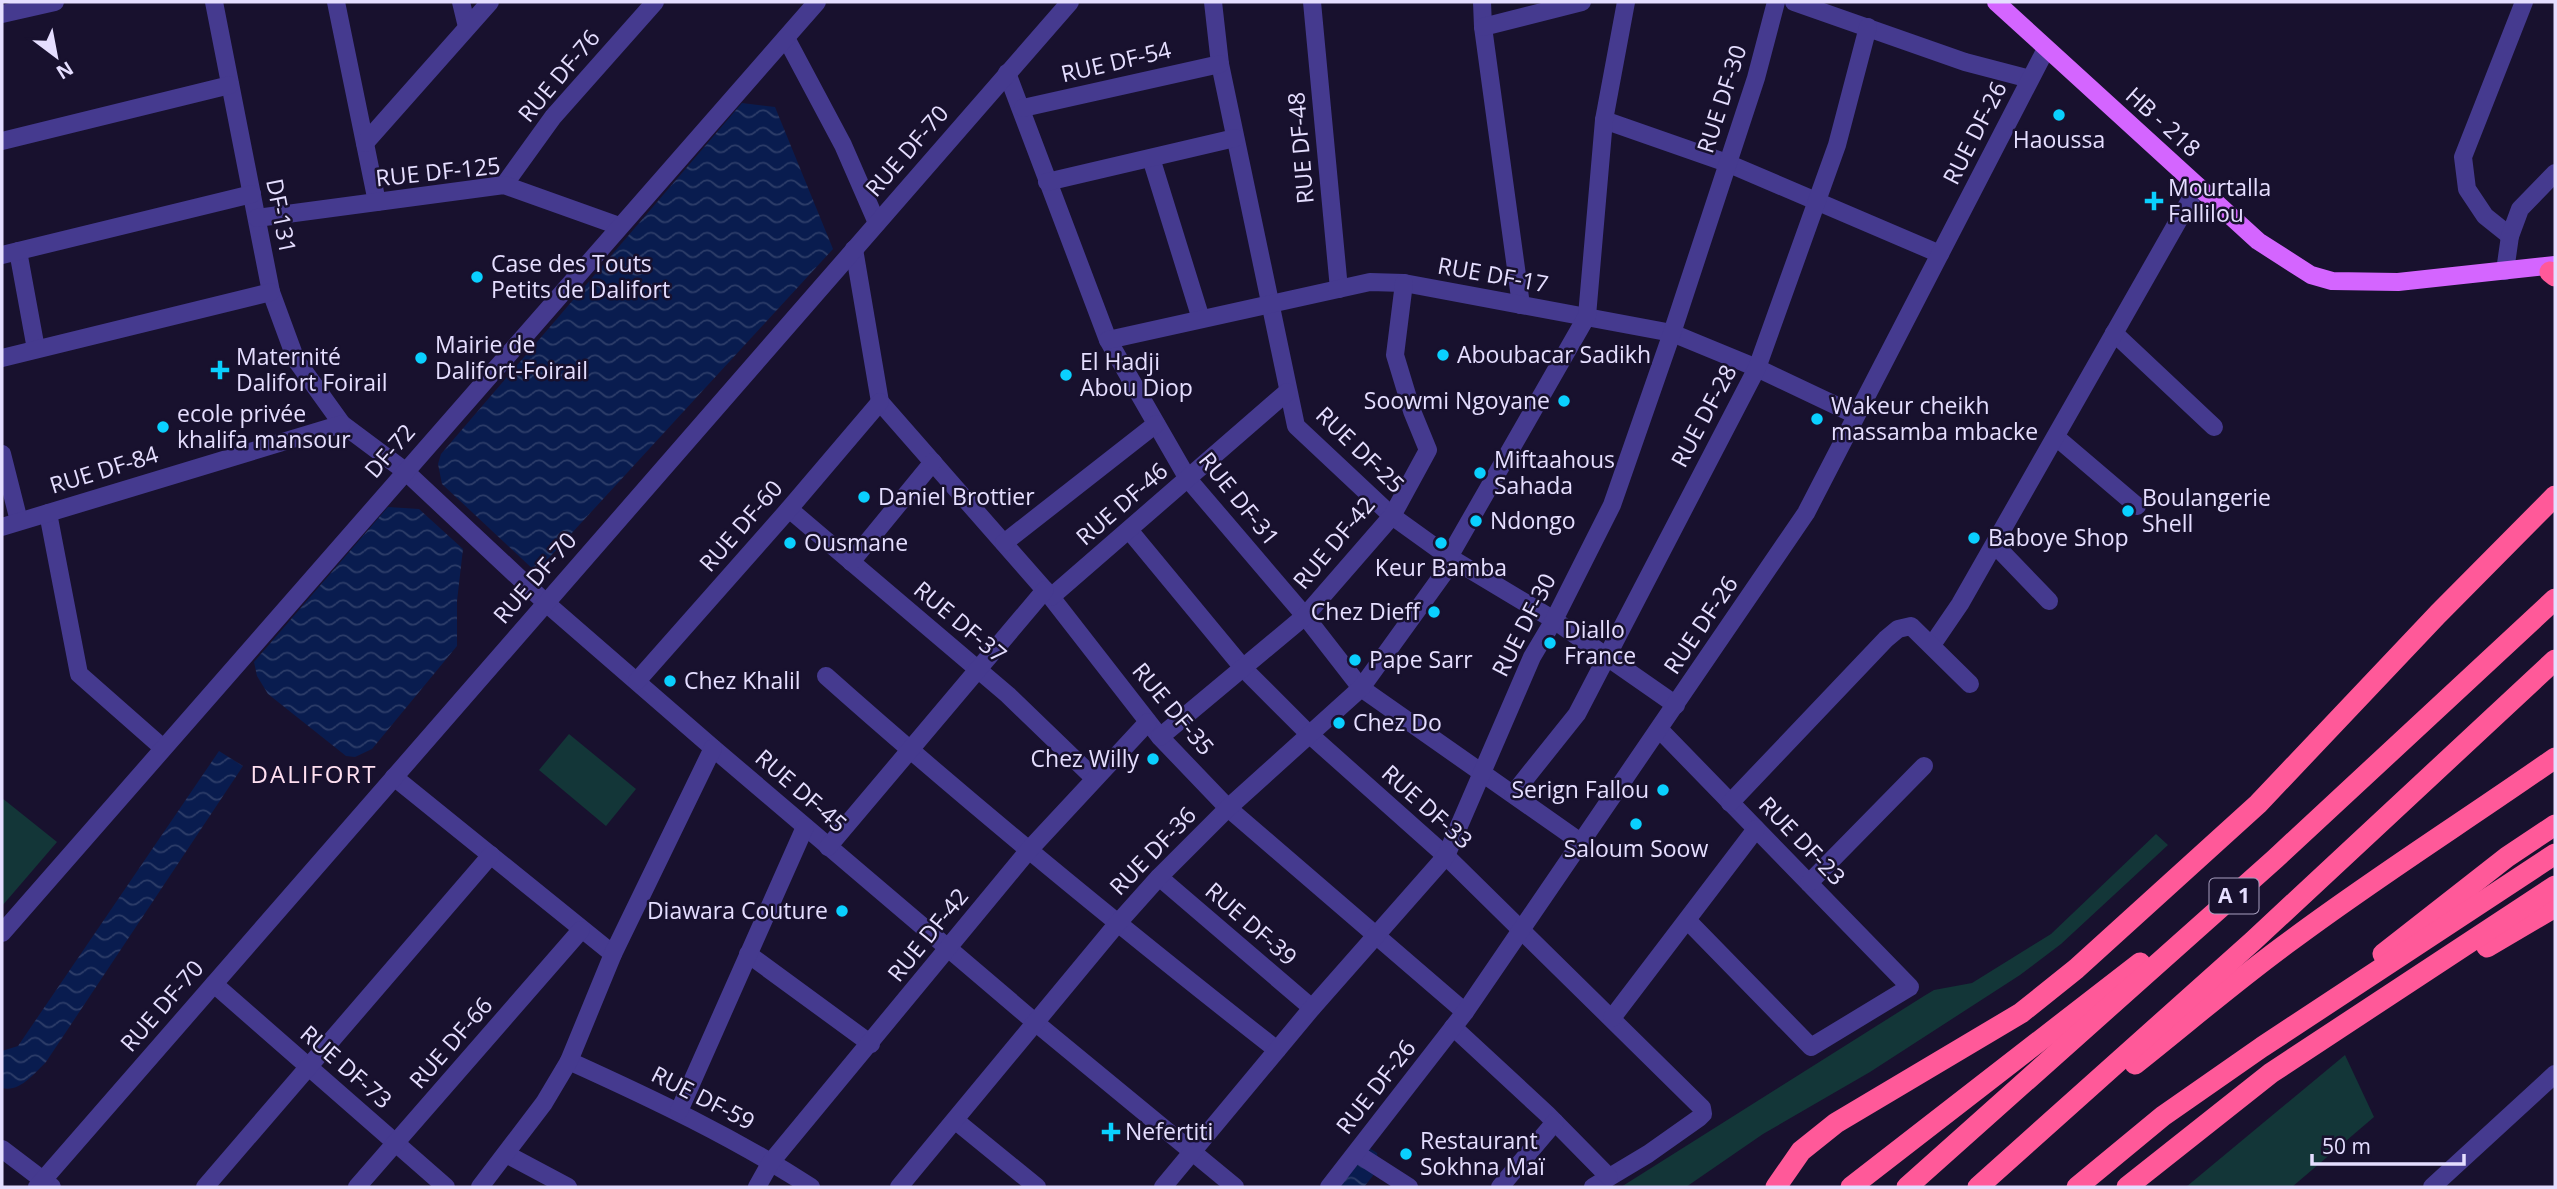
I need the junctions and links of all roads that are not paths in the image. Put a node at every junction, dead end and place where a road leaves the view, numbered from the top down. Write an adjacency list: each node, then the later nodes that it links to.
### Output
1 (55, 2): 18 (street)
2 (214, 2): 27 (street, DF-131)
3 (336, 2): 32 (street)
4 (461, 2): 19 (street)
5 (490, 2): 19 (street)
6 (654, 2): 37 (street, RUE DF-76)
7 (817, 2): 22 (street, DF-72 / DF-72)
8 (1070, 2): 25 (street, RUE DF-70)
9 (1213, 2): 24 (street, RUE DF-25)
10 (1312, 2): 52 (street, RUE DF-48)
11 (1482, 2): 20 (street)
12 (1582, 2): 20 (street)
13 (1626, 2): 29 (street)
14 (1776, 2): 34 (street, RUE DF-30)
15 (1794, 2): 21 (street)
16 (1996, 2): 23 (main road, HB - 218)
17 (2524, 2): 45 (street)
18 (2, 14)
19 (467, 27): 32 (street)
20 (1483, 27): 55 (street)
21 (1868, 27): 26 (street); 41 (street, RUE DF-28)
22 (786, 38): 43 (street); 44 (street, DF-72 / DF-72)
23 (2046, 49): 26 (street, RUE DF-26); 38 (main road, HB - 218)
24 (1220, 64): 28 (street, RUE DF-54); 30 (street, RUE DF-25)
25 (1007, 73): 28 (street, RUE DF-31); 43 (street, RUE DF-70)
26 (2030, 79): 48 (street, RUE DF-26)
27 (230, 85): 31 (street); 39 (street, DF-131)
28 (1023, 108): 36 (street, RUE DF-31)
29 (1604, 120): 34 (street); 56 (street)
30 (1235, 138): 33 (street); 54 (street, RUE DF-25)
31 (2, 141)
32 (365, 143): 40 (street)
33 (1151, 158): 36 (street); 57 (street)
34 (1727, 163): 41 (street); 58 (street, RUE DF-30)
35 (2555, 173): 45 (street)
36 (1047, 182): 60 (street, RUE DF-31)
37 (505, 185): 40 (street, RUE DF-125); 44 (street, RUE DF-125)
38 (2197, 186): 49 (main road, HB - 218); 59 (street)
39 (252, 194): 42 (street, DF-131); 47 (street)
40 (377, 202): 42 (street, RUE DF-125)
41 (1817, 202): 48 (street); 63 (street, RUE DF-28)
42 (257, 218): 53 (street, DF-131)
43 (877, 223): 46 (street, RUE DF-70)
44 (619, 226): 73 (street, DF-72 / DF-72)
45 (2510, 236): 49 (street)
46 (854, 249): 65 (street); 90 (street, RUE DF-70)
47 (10, 253): 61 (street)
48 (1940, 254): 66 (street, RUE DF-26)
49 (2508, 270): 50 (main road, HB - 218)
50 (2554, 271)
51 (1404, 283): 52 (street, RUE DF-17); 55 (street, RUE DF-17); 79 (street, RUE DF-42)
52 (1339, 289): 54 (street, RUE DF-17)
53 (271, 292): 61 (street); 67 (street, DF-131)
54 (1269, 304): 57 (street, RUE DF-17); 64 (street, RUE DF-25)
55 (1521, 305): 56 (street, RUE DF-17)
56 (1587, 316): 58 (street, RUE DF-17); 85 (street, RUE DF-36)
57 (1201, 318): 60 (street, RUE DF-17)
58 (1672, 333): 63 (street, RUE DF-17); 92 (street, RUE DF-30)
59 (2114, 333): 69 (street); 70 (street)
60 (1108, 340): 68 (street, RUE DF-31)
61 (36, 349): 62 (street)
62 (2, 358)
63 (1757, 368): 66 (street, RUE DF-17); 94 (street, RUE DF-28)
64 (1287, 392): 74 (street, RUE DF-46); 79 (street, RUE DF-25)
65 (880, 402): 72 (street, RUE DF-35); 77 (street, RUE DF-60)
66 (1856, 415): 102 (street, RUE DF-26)
67 (342, 424): 73 (street, RUE DF-45); 78 (street, RUE DF-84)
68 (1156, 424): 74 (street, RUE DF-31); 83 (street)
69 (2214, 427)
70 (2056, 437): 76 (street); 84 (street)
71 (2, 454): 80 (street)
72 (933, 462): 83 (street, RUE DF-35); 86 (street)
73 (405, 471): 90 (street, RUE DF-45); 107 (street, DF-72 / DF-72)
74 (1188, 480): 82 (street, RUE DF-46); 91 (street, RUE DF-31)
75 (2555, 496): 180 (highway)
76 (2137, 506)
77 (789, 509): 86 (street, RUE DF-37); 99 (street, RUE DF-60)
78 (48, 513): 80 (street, RUE DF-84); 107 (street)
79 (1392, 516): 85 (street, RUE DF-25); 91 (street, RUE DF-42)
80 (19, 522): 81 (street, RUE DF-84)
81 (2, 527)
82 (1129, 530): 87 (street, RUE DF-46); 96 (street, RUE DF-33)
83 (1004, 543): 87 (street, RUE DF-35)
84 (1994, 545): 89 (street); 93 (street)
85 (1448, 557): 92 (street, RUE DF-25); 101 (street, RUE DF-36)
86 (851, 562): 97 (street, RUE DF-37)
87 (1048, 594): 97 (street, RUE DF-46); 103 (street, RUE DF-35)
88 (2555, 598): 127 (highway, A 1)
89 (2049, 601)
90 (546, 603): 99 (street, RUE DF-45); 113 (street, RUE DF-70)
91 (1305, 616): 96 (street, RUE DF-42); 101 (street, RUE DF-31)
92 (1554, 620): 94 (street, RUE DF-25); 112 (street, RUE DF-30)
93 (1932, 645): 100 (street); 116 (street)
94 (1607, 655): 102 (street, RUE DF-25); 115 (street, RUE DF-28)
95 (2555, 660): 183 (highway, A 1)
96 (1244, 669): 105 (street, RUE DF-33); 106 (street, RUE DF-42)
97 (977, 670): 109 (street, RUE DF-46); 114 (street, RUE DF-37)
98 (827, 676): 109 (street)
99 (637, 681): 108 (street, RUE DF-45)
100 (1970, 684)
101 (1361, 688): 105 (street, RUE DF-36); 112 (street, RUE DF-31)
102 (1676, 705): 104 (street, RUE DF-26)
103 (1148, 722): 106 (street, RUE DF-35); 114 (street, RUE DF-42)
104 (1660, 730): 116 (street, RUE DF-23); 121 (street, RUE DF-26)
105 (1309, 734): 117 (street, RUE DF-36); 126 (street, RUE DF-33)
106 (1160, 737): 117 (street, RUE DF-35)
107 (163, 748): 136 (street, DF-72 / DF-72)
108 (713, 748): 119 (street, RUE DF-45); 139 (street)
109 (908, 749): 122 (street, RUE DF-46); 123 (street)
110 (2555, 758): 183 (highway)
111 (1924, 766): 129 (street)
112 (1483, 772): 115 (street, RUE DF-31); 126 (street, RUE DF-30)
113 (394, 777): 125 (street); 141 (street, RUE DF-70)
114 (1094, 778): 123 (street, RUE DF-42)
115 (1513, 794): 121 (street, RUE DF-31)
116 (1730, 803): 120 (street, RUE DF-23)
117 (1228, 808): 128 (street, RUE DF-36); 137 (street, RUE DF-35)
118 (2555, 825): 148 (highway)
119 (805, 827): 122 (street, RUE DF-45); 140 (street)
120 (1756, 829): 129 (street, RUE DF-23); 132 (street)
121 (1582, 843): 135 (street, RUE DF-26)
122 (828, 847): 138 (street, RUE DF-45)
123 (1028, 851): 133 (street); 138 (street, RUE DF-42)
124 (2555, 854): 148 (highway)
125 (491, 855): 134 (street); 151 (street)
126 (1446, 856): 135 (street, RUE DF-33); 137 (street, RUE DF-30)
127 (2274, 859): 181 (highway); 182 (highway, A 1)
128 (1159, 877): 133 (street, RUE DF-36); 142 (street, RUE DF-39)
129 (1809, 883): 132 (street, RUE DF-23)
130 (2555, 886): 152 (highway)
131 (2555, 907): 152 (highway)
132 (1688, 921): 144 (street)
133 (1117, 925): 145 (street, RUE DF-36); 149 (street)
134 (581, 930): 139 (street); 157 (street, RUE DF-66)
135 (1522, 930): 143 (street, RUE DF-26); 144 (street, RUE DF-33)
136 (2, 933)
137 (1377, 935): 142 (street, RUE DF-30); 143 (street, RUE DF-35)
138 (948, 949): 145 (street, RUE DF-45); 147 (street, RUE DF-42)
139 (613, 954): 150 (street)
140 (748, 954): 147 (street); 154 (street)
141 (214, 984): 151 (street, RUE DF-73); 164 (street, RUE DF-70)
142 (1312, 1007): 149 (street, RUE DF-30)
143 (1465, 1012): 146 (street, RUE DF-26)
144 (1612, 1018): 163 (street, RUE DF-33)
145 (1036, 1023): 155 (street, RUE DF-36); 159 (street, RUE DF-45)
146 (1453, 1027): 156 (street); 160 (street, RUE DF-26)
147 (871, 1044): 162 (street, RUE DF-42)
148 (2262, 1047): 184 (highway)
149 (1277, 1050): 159 (street, RUE DF-30)
150 (569, 1061): 154 (street, RUE DF-59); 161 (street)
151 (309, 1068): 157 (street, RUE DF-73); 165 (street)
152 (2271, 1073): 185 (highway)
153 (2555, 1074): 186 (street)
154 (679, 1111): 162 (street, RUE DF-59)
155 (956, 1121): 172 (street, RUE DF-36); 173 (street)
156 (1555, 1122): 163 (street); 178 (street)
157 (396, 1143): 166 (street, RUE DF-66); 167 (street, RUE DF-73)
158 (2, 1149): 164 (street)
159 (1193, 1152): 174 (street, RUE DF-30); 175 (street, RUE DF-45)
160 (1356, 1153): 176 (street, RUE DF-26); 177 (street)
161 (506, 1154): 168 (street); 169 (street)
162 (771, 1162): 170 (street, RUE DF-42); 171 (street, RUE DF-59)
163 (1609, 1177): 179 (street)
164 (44, 1185)
165 (205, 1187)
166 (357, 1187)
167 (446, 1187)
168 (480, 1187)
169 (568, 1187)
170 (757, 1187)
171 (811, 1187)
172 (899, 1187)
173 (1037, 1187)
174 (1163, 1187)
175 (1235, 1187)
176 (1329, 1187)
177 (1409, 1187)
178 (1500, 1187)
179 (1593, 1187)
180 (1776, 1187)
181 (1851, 1187)
182 (1907, 1187)
183 (1979, 1187)
184 (2077, 1187)
185 (2127, 1187)
186 (2432, 1187)

